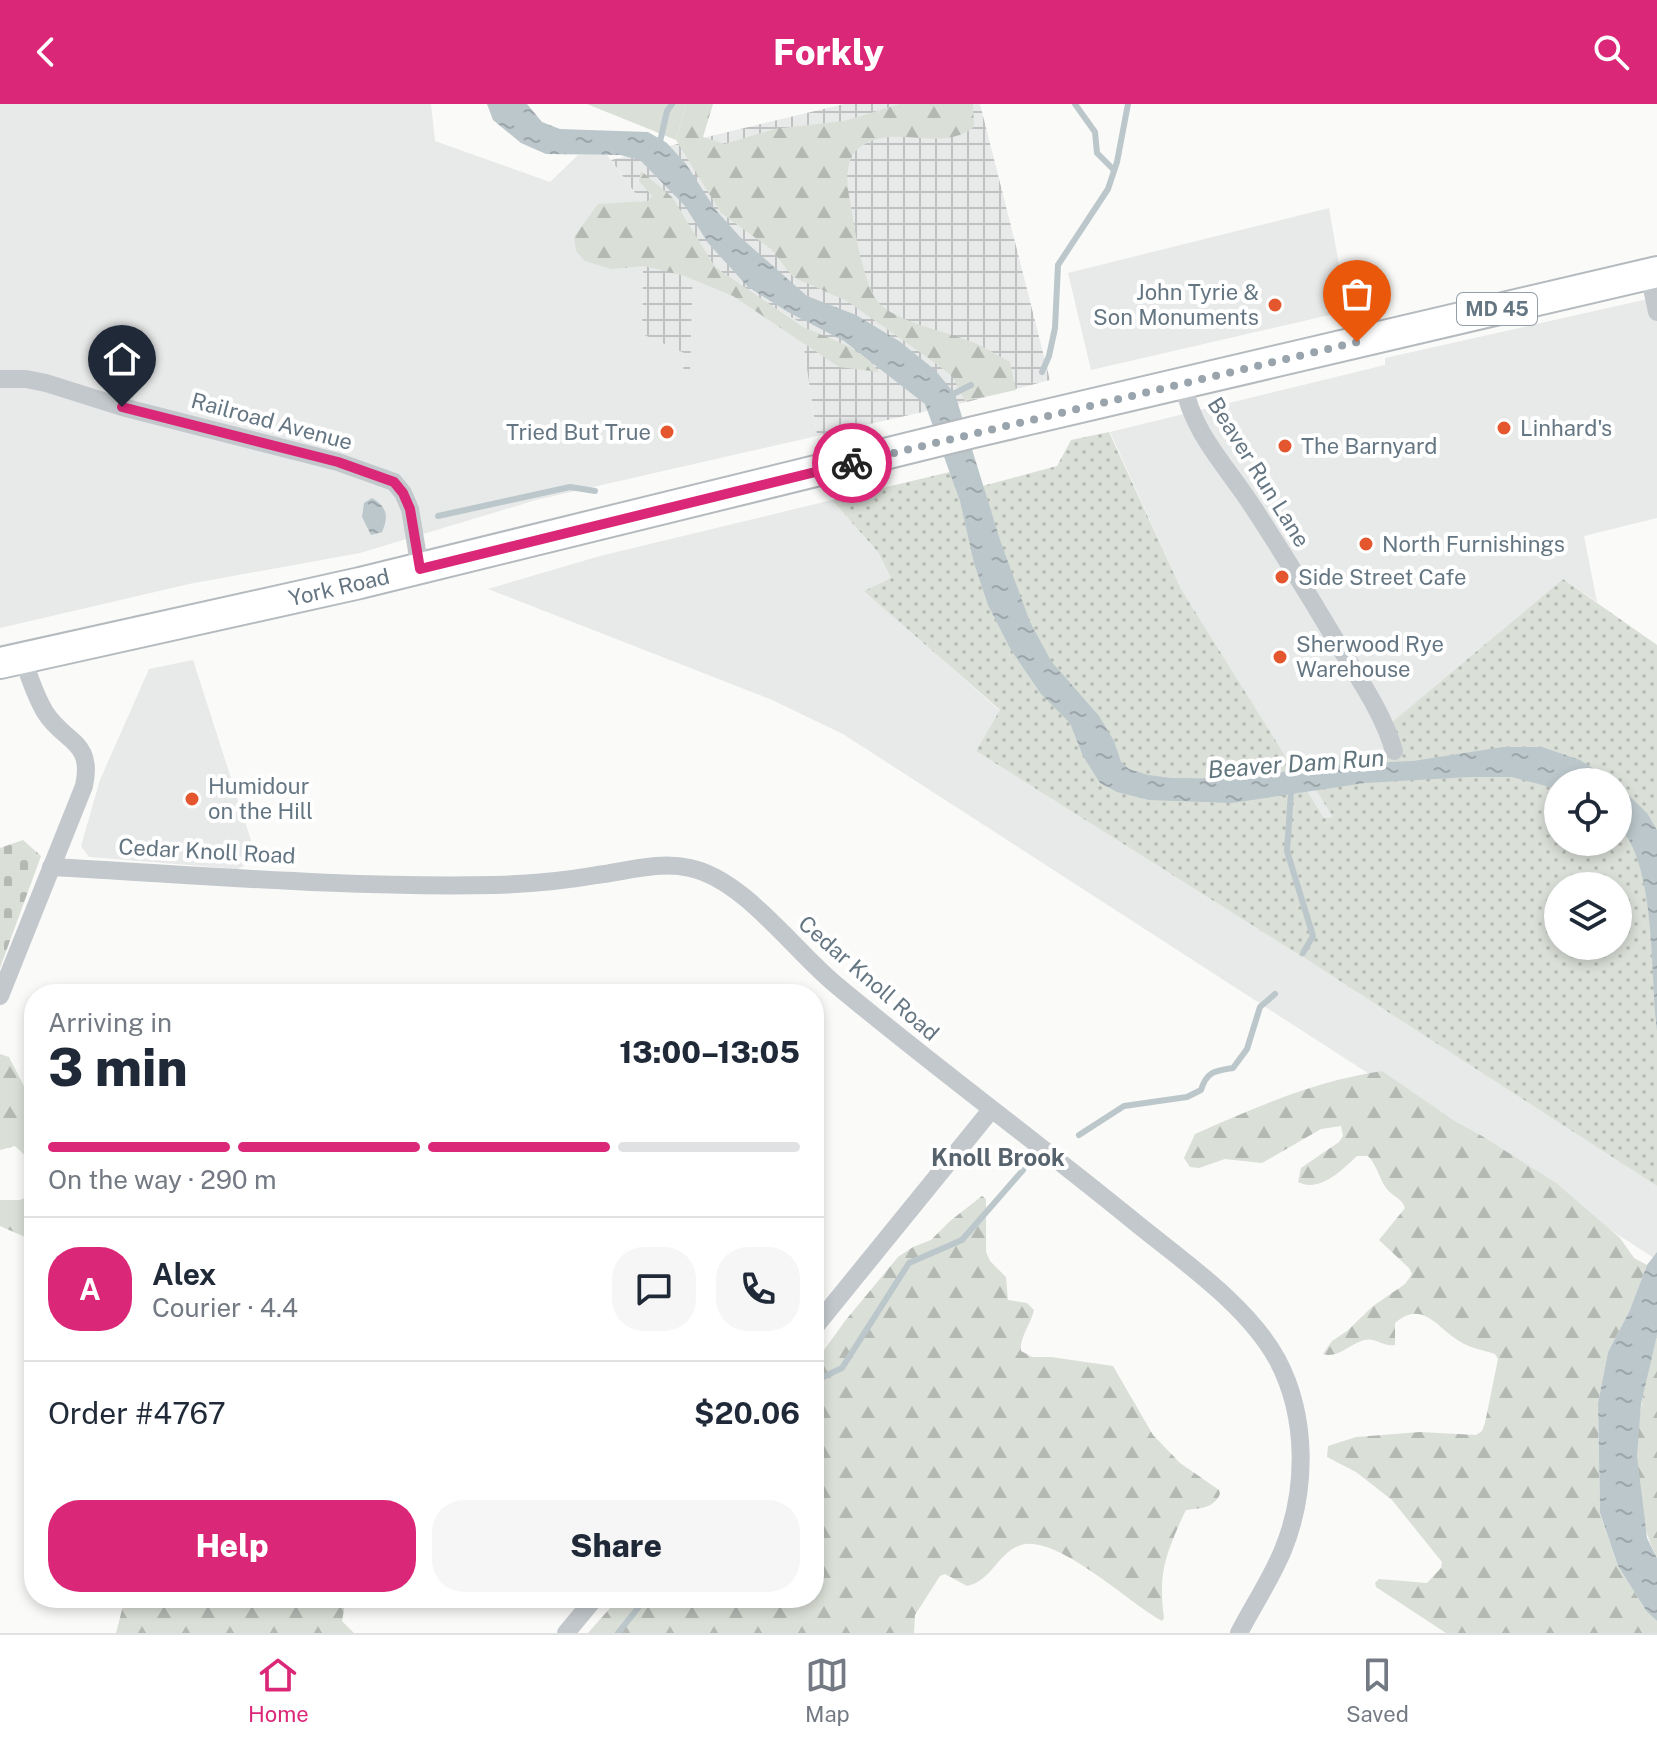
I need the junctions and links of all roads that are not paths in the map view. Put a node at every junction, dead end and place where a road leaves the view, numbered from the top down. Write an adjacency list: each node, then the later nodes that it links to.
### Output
1 (1653, 273): 2 (street); 4 (main road, York Road / MD 45)
2 (1657, 312)
3 (0, 379): 5 (street, Railroad Avenue)
4 (1183, 383): 5 (main road, York Road / MD 45); 7 (street, Beaver Run Lane)
5 (420, 569): 6 (main road, York Road / MD 45)
6 (11, 661): 8 (street)
7 (1394, 751)
8 (51, 867): 9 (street); 10 (street, Cedar Knoll Road)
9 (0, 996)
10 (991, 1110): 11 (street); 14 (street, Cedar Knoll Road)
11 (824, 1316)
12 (587, 1608): 13 (street)
13 (566, 1633)
14 (1239, 1633)

